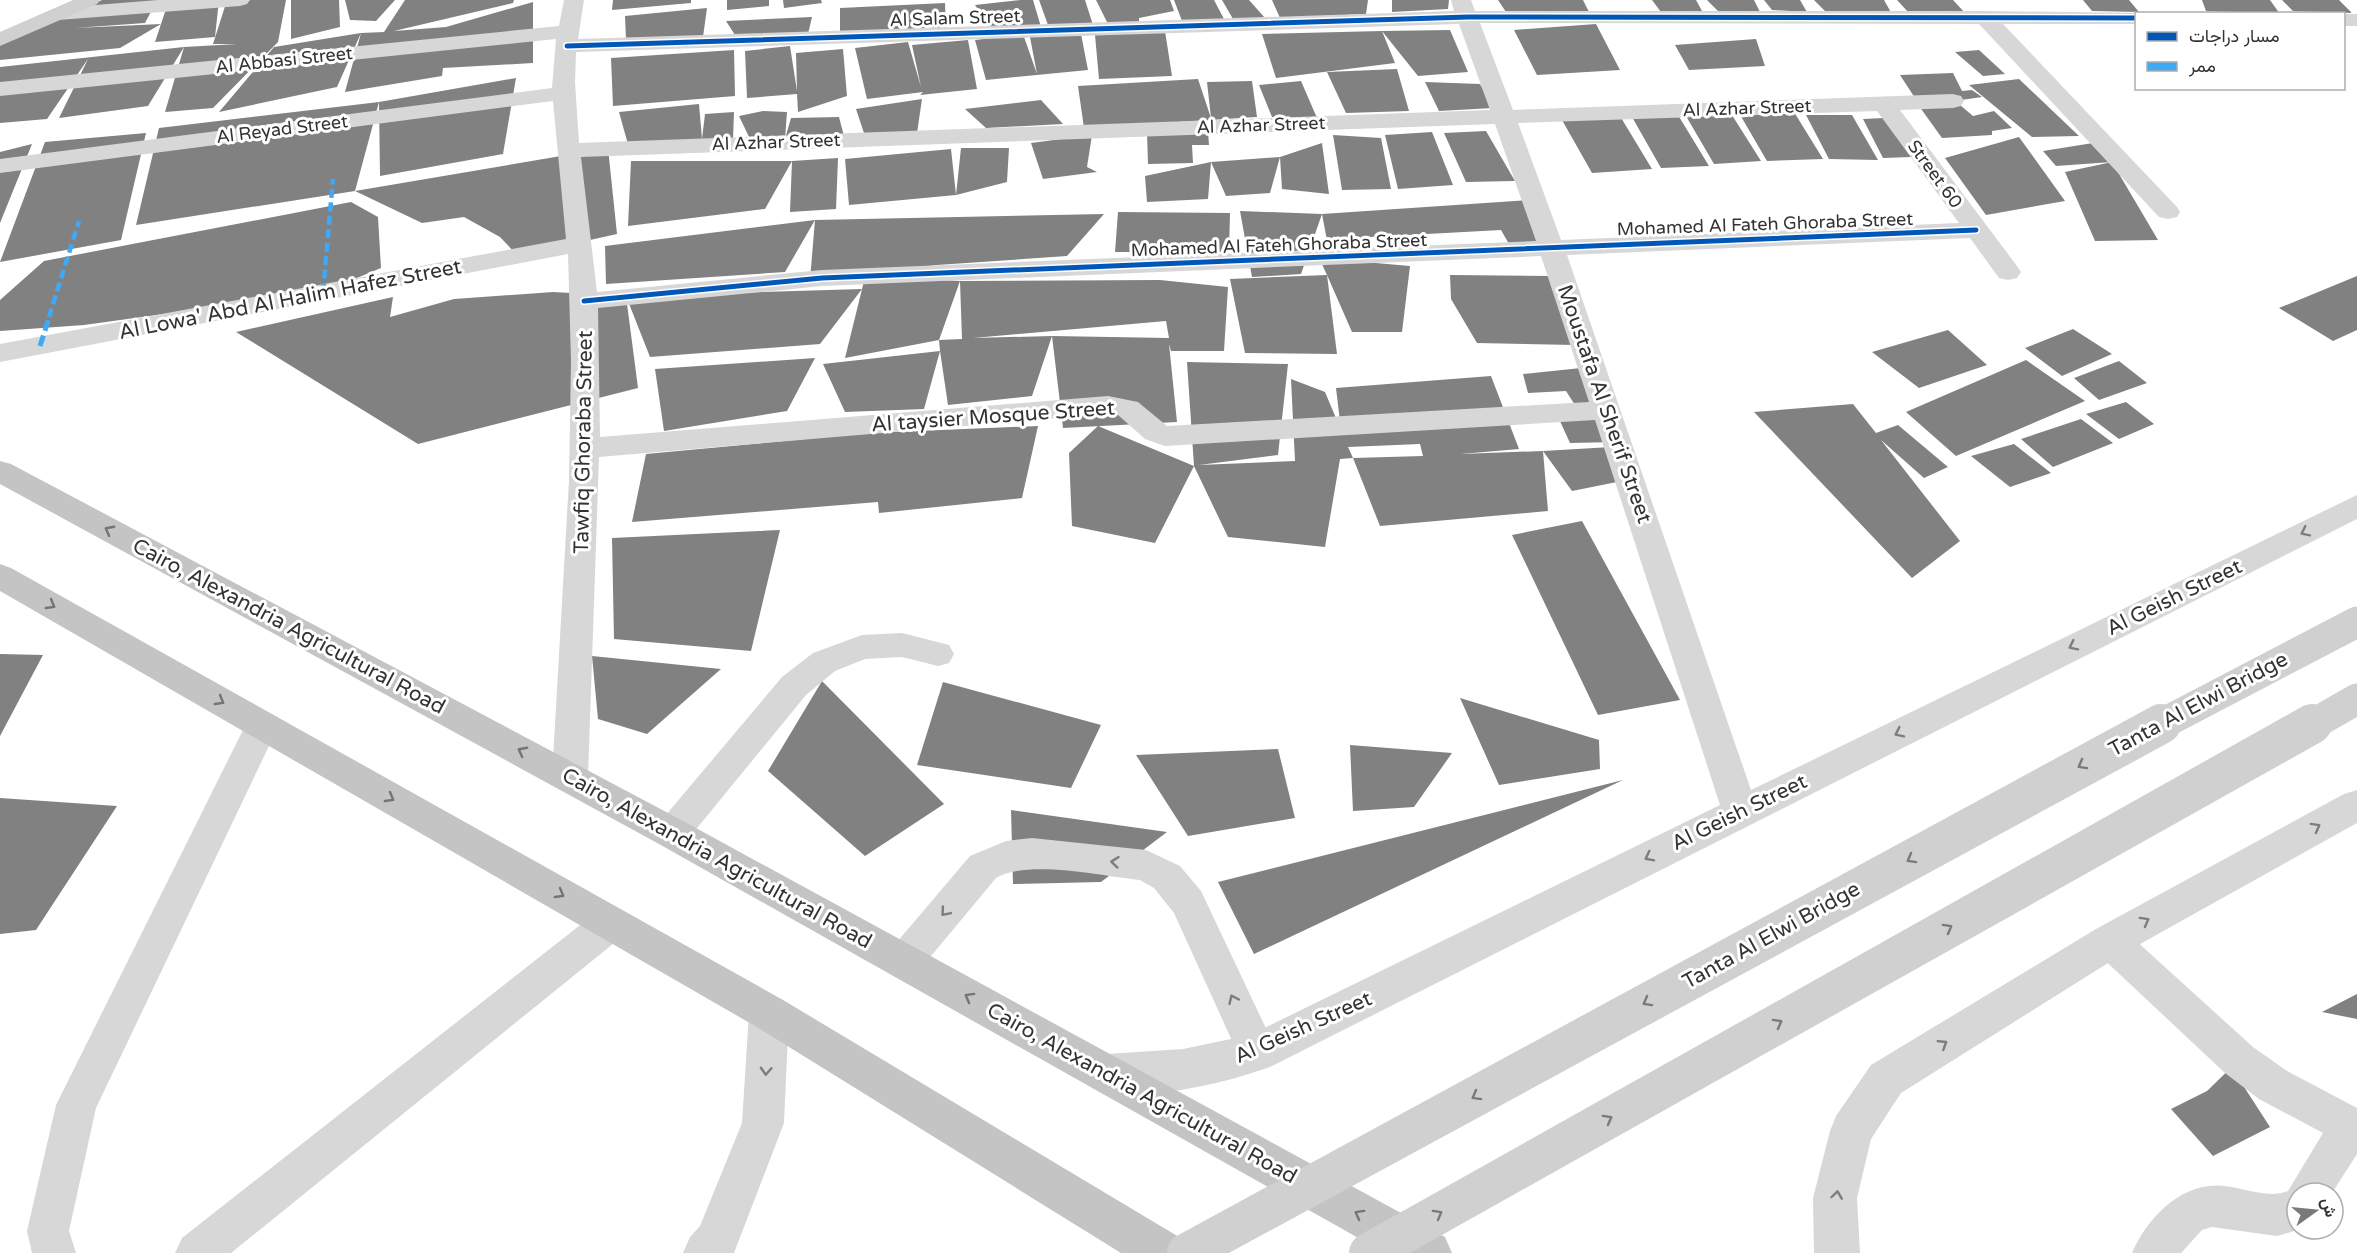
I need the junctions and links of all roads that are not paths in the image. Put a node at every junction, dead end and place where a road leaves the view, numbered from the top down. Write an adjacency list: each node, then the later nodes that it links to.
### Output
1 (90, 0): 6 (main road)
2 (240, 0): 6 (street)
3 (574, 0): 10 (street, Tawfiq Ghoraba Street)
4 (2072, 0): 8 (street)
5 (1465, 9): 7 (street, Al Salam Street); 10 (street, Al Salam Street); 16 (street, Moustafa Al Sherif Street)
6 (58, 14): 11 (main road)
7 (1984, 17): 8 (street, Al Salam Street); 19 (street)
8 (2085, 18): 9 (street, Al Salam Street)
9 (2135, 18)
10 (568, 38): 12 (street, Al Abbasi Street); 13 (street, Tawfiq Ghoraba Street)
11 (0, 40)
12 (0, 89)
13 (563, 93): 17 (street, Tawfiq Ghoraba Street); 18 (street, Al Reyad Street)
14 (1953, 101): 15 (street, Al Azhar Street)
15 (1884, 104): 16 (street, Al Azhar Street); 20 (street, Street 60)
16 (1506, 117): 17 (street, Al Azhar Street); 22 (street, Moustafa Al Sherif Street)
17 (569, 150): 21 (street, Tawfiq Ghoraba Street)
18 (0, 166)
19 (2168, 212)
20 (1977, 231): 22 (street, Mohamed Al Fateh Ghoraba Street); 23 (street, Street 60)
21 (579, 244): 24 (street, Tawfiq Ghoraba Street); 25 (street, Al Lowa' Abd Al Halim Hafez Street)
22 (1552, 249): 24 (street, Mohamed Al Fateh Ghoraba Street); 26 (street, Moustafa Al Sherif Street)
23 (2008, 272)
24 (584, 301): 27 (street, Tawfiq Ghoraba Street)
25 (0, 353)
26 (1607, 410): 27 (street, Al taysier Mosque Street); 37 (street, Moustafa Al Sherif Street)
27 (583, 448): 35 (street, Tawfiq Ghoraba Street)
28 (0, 471): 35 (highway, Cairo, Alexandria Agricultural Road, one-way to 28)
29 (2357, 506): 37 (street, Al Geish Street, one-way to 37)
30 (0, 576): 34 (highway, one-way to 34)
31 (2357, 622): 52 (main road, Tanta Al Elwi Bridge, one-way to 52, bridge)
32 (938, 654): 38 (lane)
33 (2357, 699): 53 (main road, one-way to 33, bridge)
34 (262, 725): 39 (highway, one-way to 39); 48 (lane)
35 (570, 777): 38 (highway, Cairo, Alexandria Agricultural Road)
36 (2357, 805): 40 (street, one-way to 36)
37 (1740, 811): 43 (street, Al Geish Street, one-way to 43)
38 (672, 833): 41 (highway, Cairo, Alexandria Agricultural Road)
39 (611, 923): 42 (highway); 49 (lane)
40 (2110, 941): 45 (lane); 55 (street, one-way to 40)
41 (904, 961): 43 (lane, one-way to 41); 44 (highway, Cairo, Alexandria Agricultural Road, one-way to 41)
42 (769, 1013): 50 (street, one-way to 50); 51 (highway)
43 (1257, 1052): 44 (street, Al Geish Street)
44 (1107, 1074): 54 (highway, Cairo, Alexandria Agricultural Road, one-way to 44)
45 (2354, 1128): 46 (lane)
46 (2316, 1181)
47 (2285, 1214): 56 (lane)
48 (54, 1253)
49 (197, 1253)
50 (706, 1253)
51 (1163, 1253)
52 (1187, 1253)
53 (1369, 1253)
54 (1429, 1253)
55 (1837, 1253)
56 (2154, 1253)

